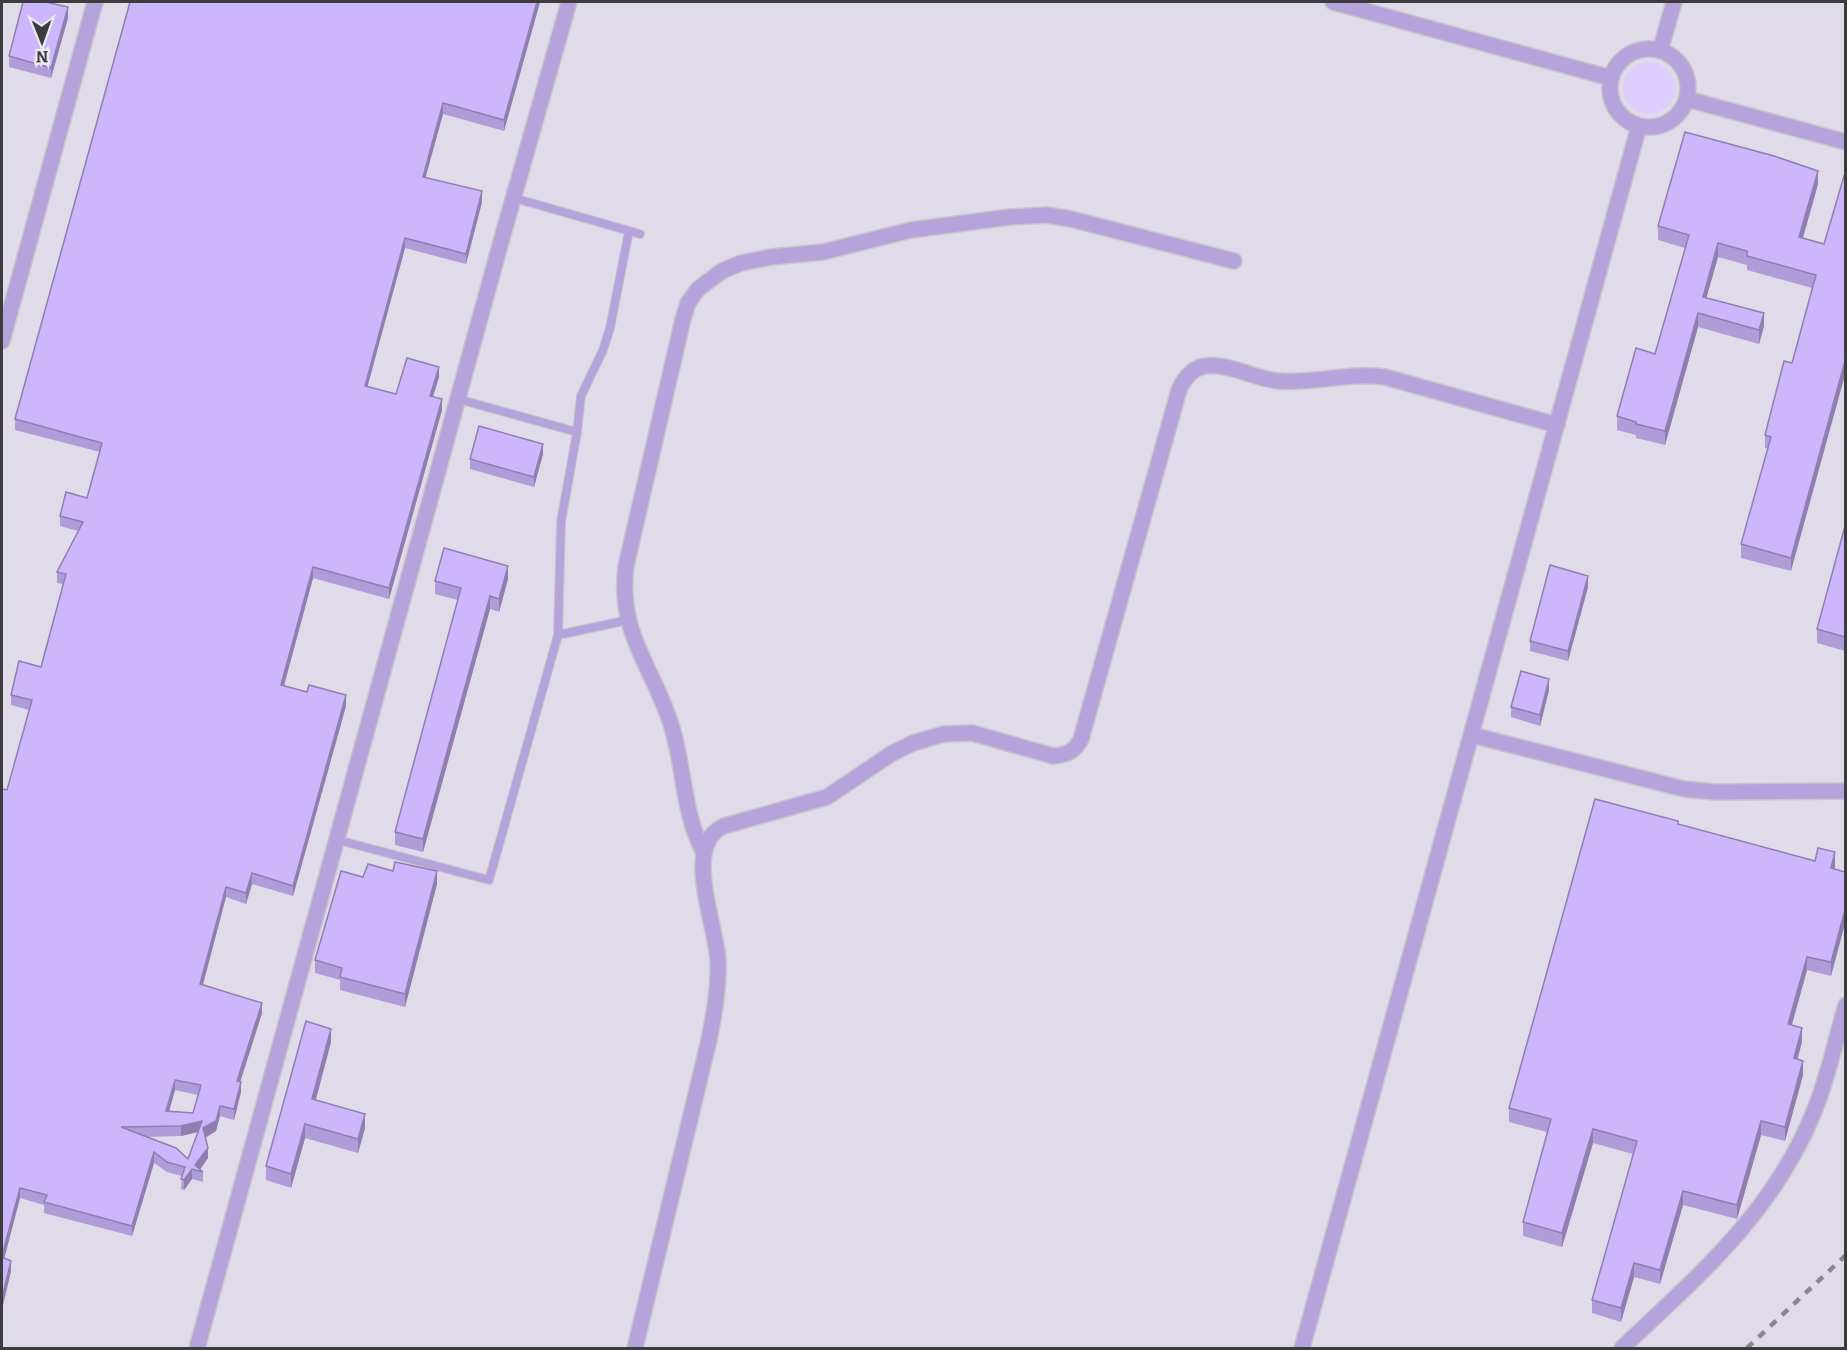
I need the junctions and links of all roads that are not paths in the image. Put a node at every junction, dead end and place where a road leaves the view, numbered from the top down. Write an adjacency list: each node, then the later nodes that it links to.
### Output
1 (95, 2): 14 (street)
2 (569, 2): 10 (street)
3 (1333, 2): 6 (street)
4 (1674, 2): 5 (street)
5 (1660, 51): 6 (street); 7 (street)
6 (1611, 78): 8 (street)
7 (1687, 99): 8 (street); 9 (street)
8 (1640, 126): 16 (street)
9 (1845, 142)
10 (514, 198): 11 (lane); 15 (street)
11 (629, 231): 12 (lane); 17 (lane)
12 (640, 234)
13 (1234, 261): 18 (street)
14 (2, 340)
15 (459, 399): 17 (lane); 22 (street)
16 (1557, 425): 20 (street); 23 (street)
17 (577, 432): 19 (lane)
18 (628, 620): 19 (lane); 23 (street)
19 (558, 635): 22 (lane)
20 (1472, 735): 21 (street); 27 (street)
21 (1845, 791)
22 (338, 840): 25 (street)
23 (703, 851): 26 (street)
24 (1845, 1005): 28 (street)
25 (197, 1348)
26 (635, 1348)
27 (1302, 1348)
28 (1622, 1348)

